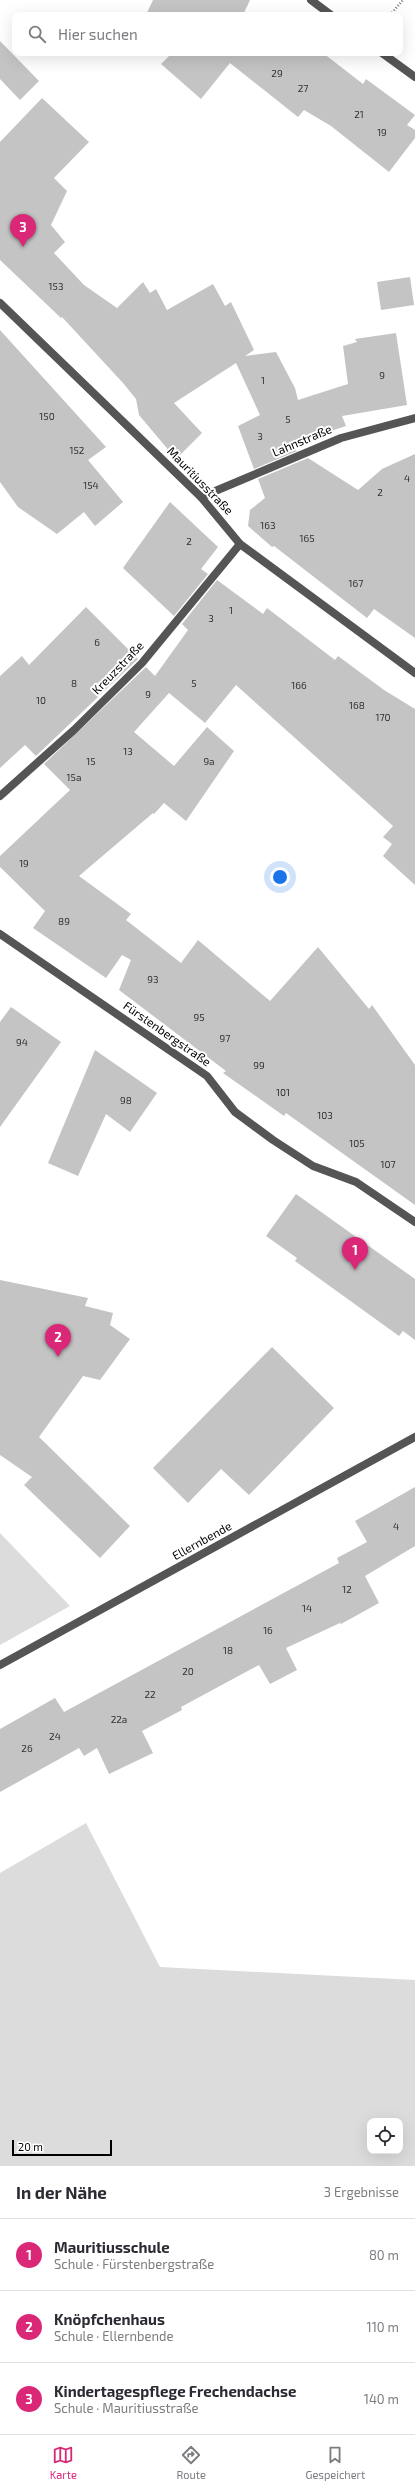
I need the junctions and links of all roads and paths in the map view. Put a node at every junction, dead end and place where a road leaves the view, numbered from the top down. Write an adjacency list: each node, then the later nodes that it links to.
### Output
1 (311, 0): 3 (street)
2 (403, 0): 4 (path)
3 (327, 12)
4 (393, 12)
5 (386, 56): 6 (street)
6 (415, 78)
7 (0, 303): 9 (street, Mauritiusstraße)
8 (415, 418): 9 (street, Lahnstraße)
9 (201, 497): 10 (street, Mauritiusstraße)
10 (240, 544): 11 (street, Mauritiusstraße); 12 (street, Kreuzstraße)
11 (415, 673)
12 (0, 796)
13 (0, 934): 14 (street, Fürstenbergstraße)
14 (415, 1222)
15 (415, 1437): 16 (street, Ellernbende)
16 (0, 1665)

